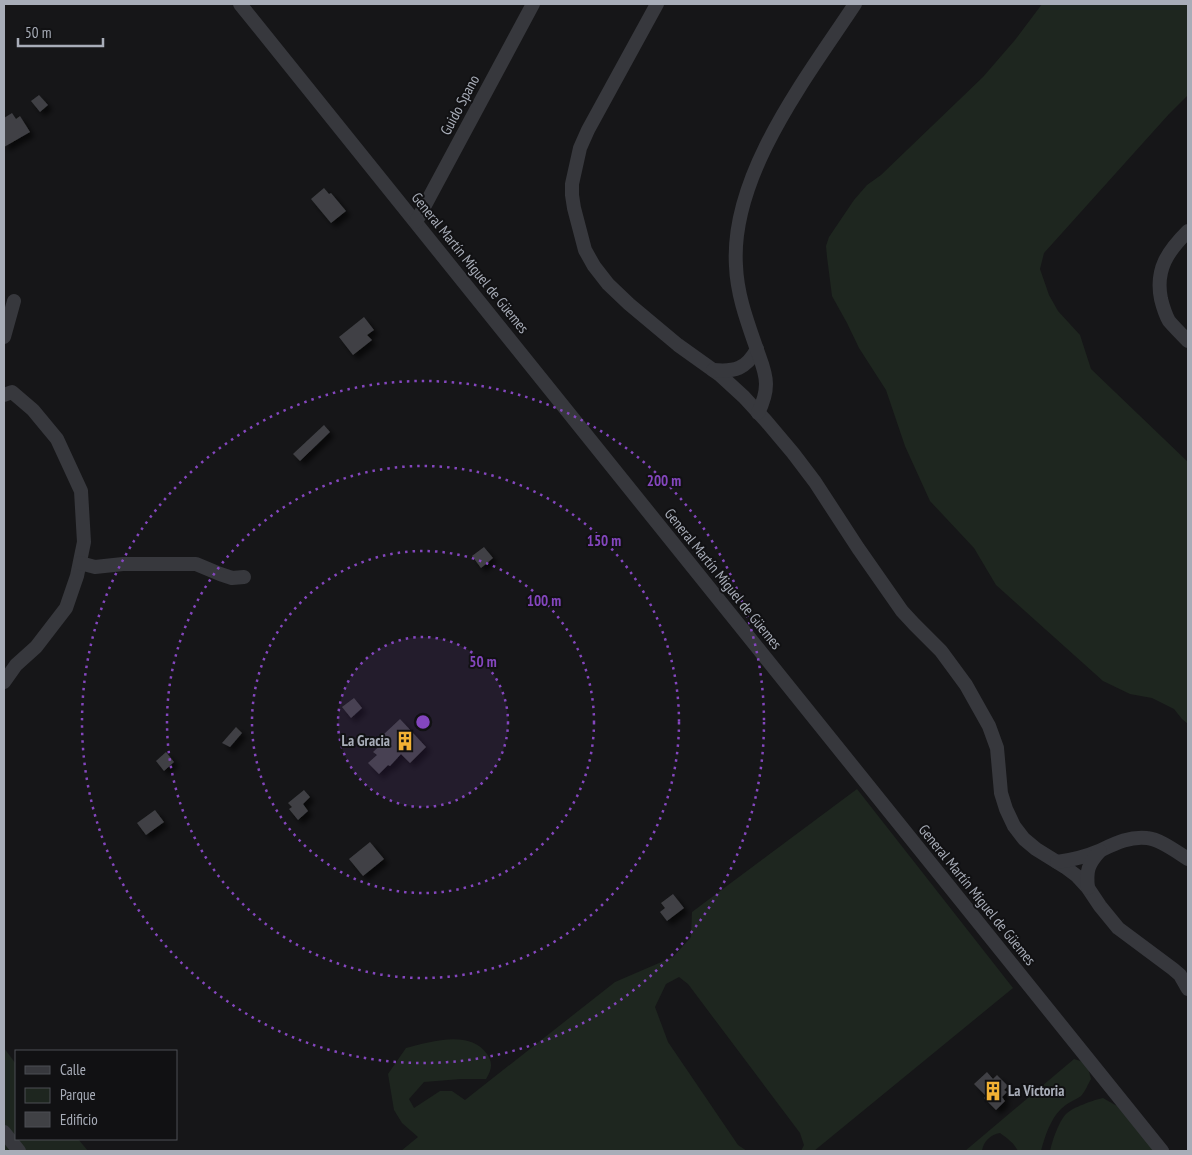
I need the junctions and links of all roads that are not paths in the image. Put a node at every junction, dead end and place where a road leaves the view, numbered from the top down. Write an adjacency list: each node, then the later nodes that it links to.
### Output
1 (240, 4): 5 (street, General Martín Miguel de Güemes)
2 (534, 4): 5 (street, Guido Spano)
3 (657, 4): 11 (street)
4 (855, 4): 10 (street)
5 (416, 222): 24 (street, General Martín Miguel de Güemes)
6 (1188, 231): 9 (street)
7 (14, 301): 8 (street)
8 (4, 337)
9 (1188, 341)
10 (756, 349): 11 (street); 13 (street)
11 (713, 370): 13 (street)
12 (4, 395): 14 (street)
13 (758, 413): 19 (street)
14 (80, 563): 15 (street); 16 (street)
15 (244, 577)
16 (4, 682)
17 (1100, 850): 18 (street); 19 (street); 20 (street)
18 (1188, 859)
19 (1057, 862): 20 (street)
20 (1088, 888): 21 (street)
21 (1188, 989)
22 (4, 1132): 23 (street)
23 (20, 1151)
24 (1162, 1151)

